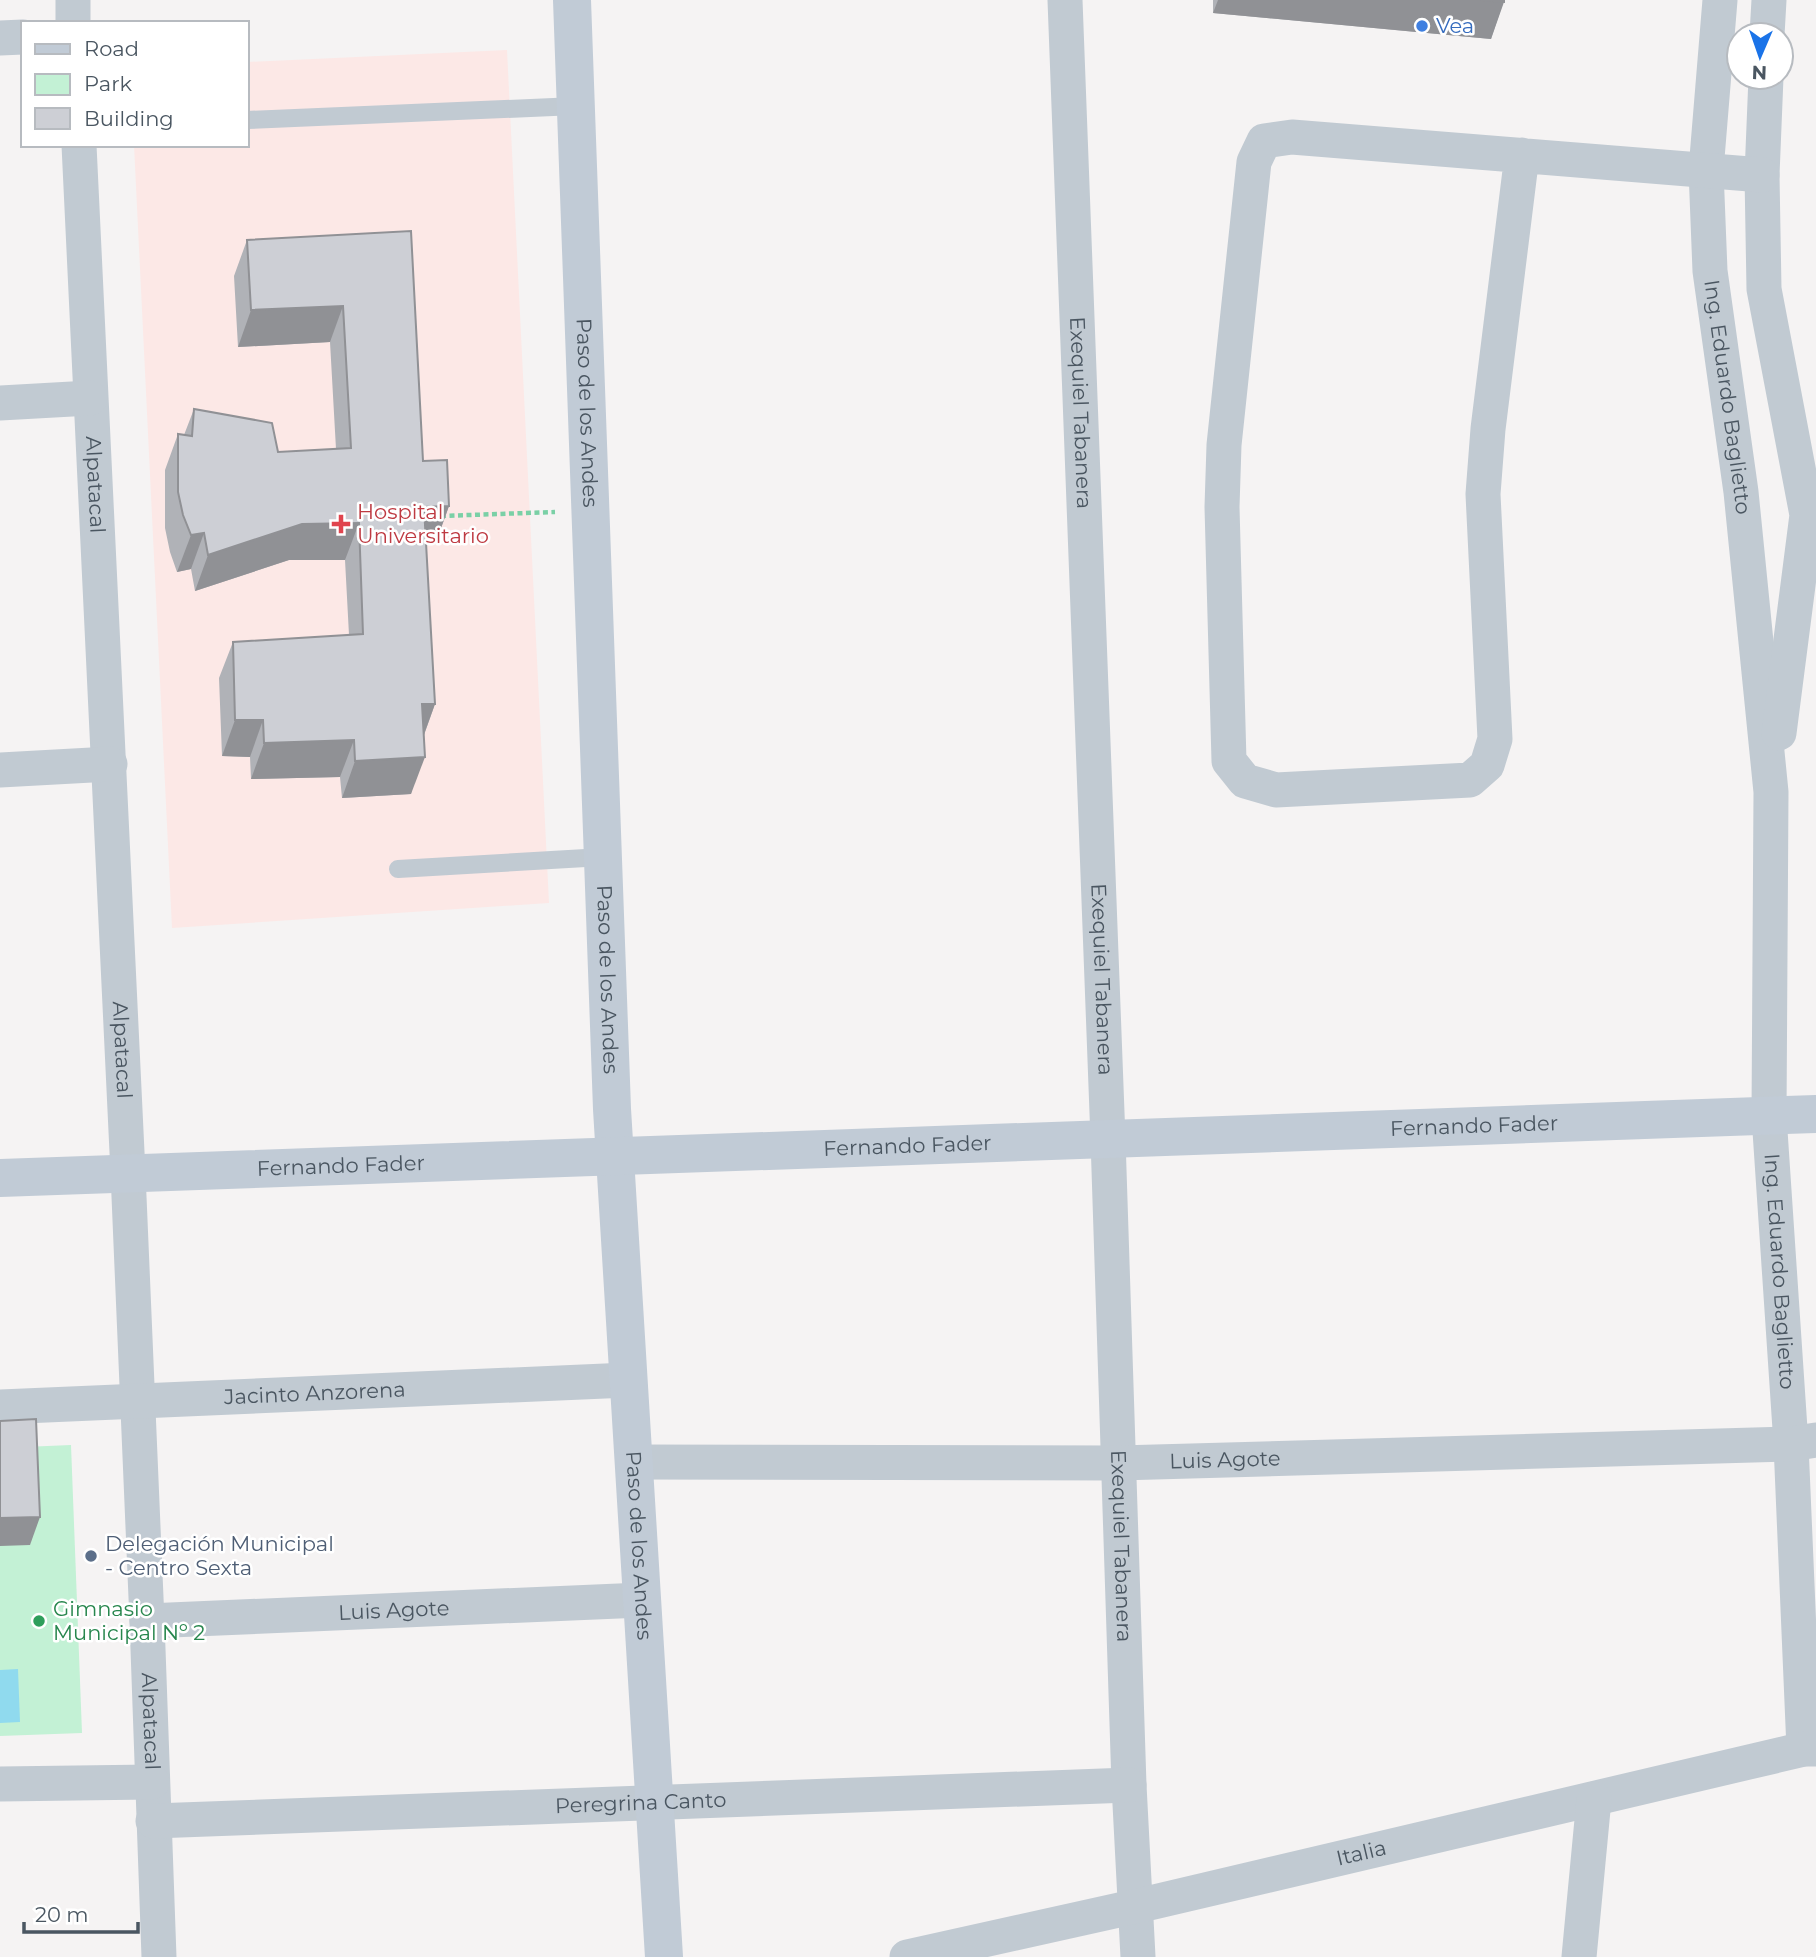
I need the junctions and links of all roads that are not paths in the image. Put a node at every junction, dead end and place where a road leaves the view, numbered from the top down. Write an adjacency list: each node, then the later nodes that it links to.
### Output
1 (73, 0): 7 (street)
2 (572, 0): 12 (street, Paso de los Andes)
3 (1065, 0): 27 (street, Exequiel Tabanera)
4 (1720, 0): 16 (street, Ing. Eduardo Baglietto)
5 (1763, 0): 6 (street)
6 (1769, 0): 8 (street)
7 (73, 21)
8 (1768, 21)
9 (21, 37): 10 (street)
10 (0, 38)
11 (1765, 91): 17 (street, Ing. Eduardo Baglietto)
12 (576, 106): 13 (lane); 23 (street, Paso de los Andes)
13 (248, 120)
14 (79, 147): 18 (street, Alpatacal)
15 (1522, 155): 15 (street); 16 (street)
16 (1706, 170): 17 (street); 22 (street, Ing. Eduardo Baglietto)
17 (1762, 175): 22 (street, Ing. Eduardo Baglietto)
18 (90, 398): 19 (street); 20 (street, Alpatacal)
19 (0, 403)
20 (110, 764): 21 (street); 29 (street, Alpatacal)
21 (0, 770)
22 (1771, 792): 26 (street, Ing. Eduardo Baglietto)
23 (603, 857): 24 (lane); 28 (street, Paso de los Andes)
24 (398, 869)
25 (1816, 1114): 26 (street, Fernando Fader)
26 (1769, 1116): 27 (street, Fernando Fader); 34 (street, Ing. Eduardo Baglietto)
27 (1108, 1139): 28 (street, Fernando Fader); 36 (street, Exequiel Tabanera)
28 (615, 1158): 29 (street, Fernando Fader); 31 (street, Paso de los Andes)
29 (128, 1173): 30 (street, Fernando Fader); 32 (street, Alpatacal)
30 (0, 1178)
31 (628, 1380): 32 (street, Jacinto Anzorena); 35 (street, Paso de los Andes)
32 (138, 1401): 33 (street, Jacinto Anzorena); 38 (street, Alpatacal)
33 (0, 1407)
34 (1803, 1442): 36 (street, Luis Agote); 39 (street, Ing. Eduardo Baglietto)
35 (633, 1462): 36 (street, Luis Agote); 37 (street, Paso de los Andes)
36 (1119, 1463): 42 (street, Exequiel Tabanera)
37 (642, 1600): 38 (street, Luis Agote); 44 (street, Paso de los Andes)
38 (147, 1621): 40 (street, Alpatacal)
39 (1810, 1749): 43 (street, Italia)
40 (152, 1782): 41 (street); 45 (street, Alpatacal)
41 (0, 1784)
42 (1129, 1785): 44 (street, Peregrina Canto); 46 (street, Exequiel Tabanera)
43 (1594, 1799): 46 (street, Italia); 51 (street)
44 (654, 1802): 45 (street, Peregrina Canto); 48 (street, Paso de los Andes)
45 (153, 1821): 47 (street, Alpatacal)
46 (1137, 1906): 49 (street, Italia); 50 (street, Exequiel Tabanera)
47 (159, 1957)
48 (664, 1957)
49 (907, 1957)
50 (1138, 1957)
51 (1579, 1957)

